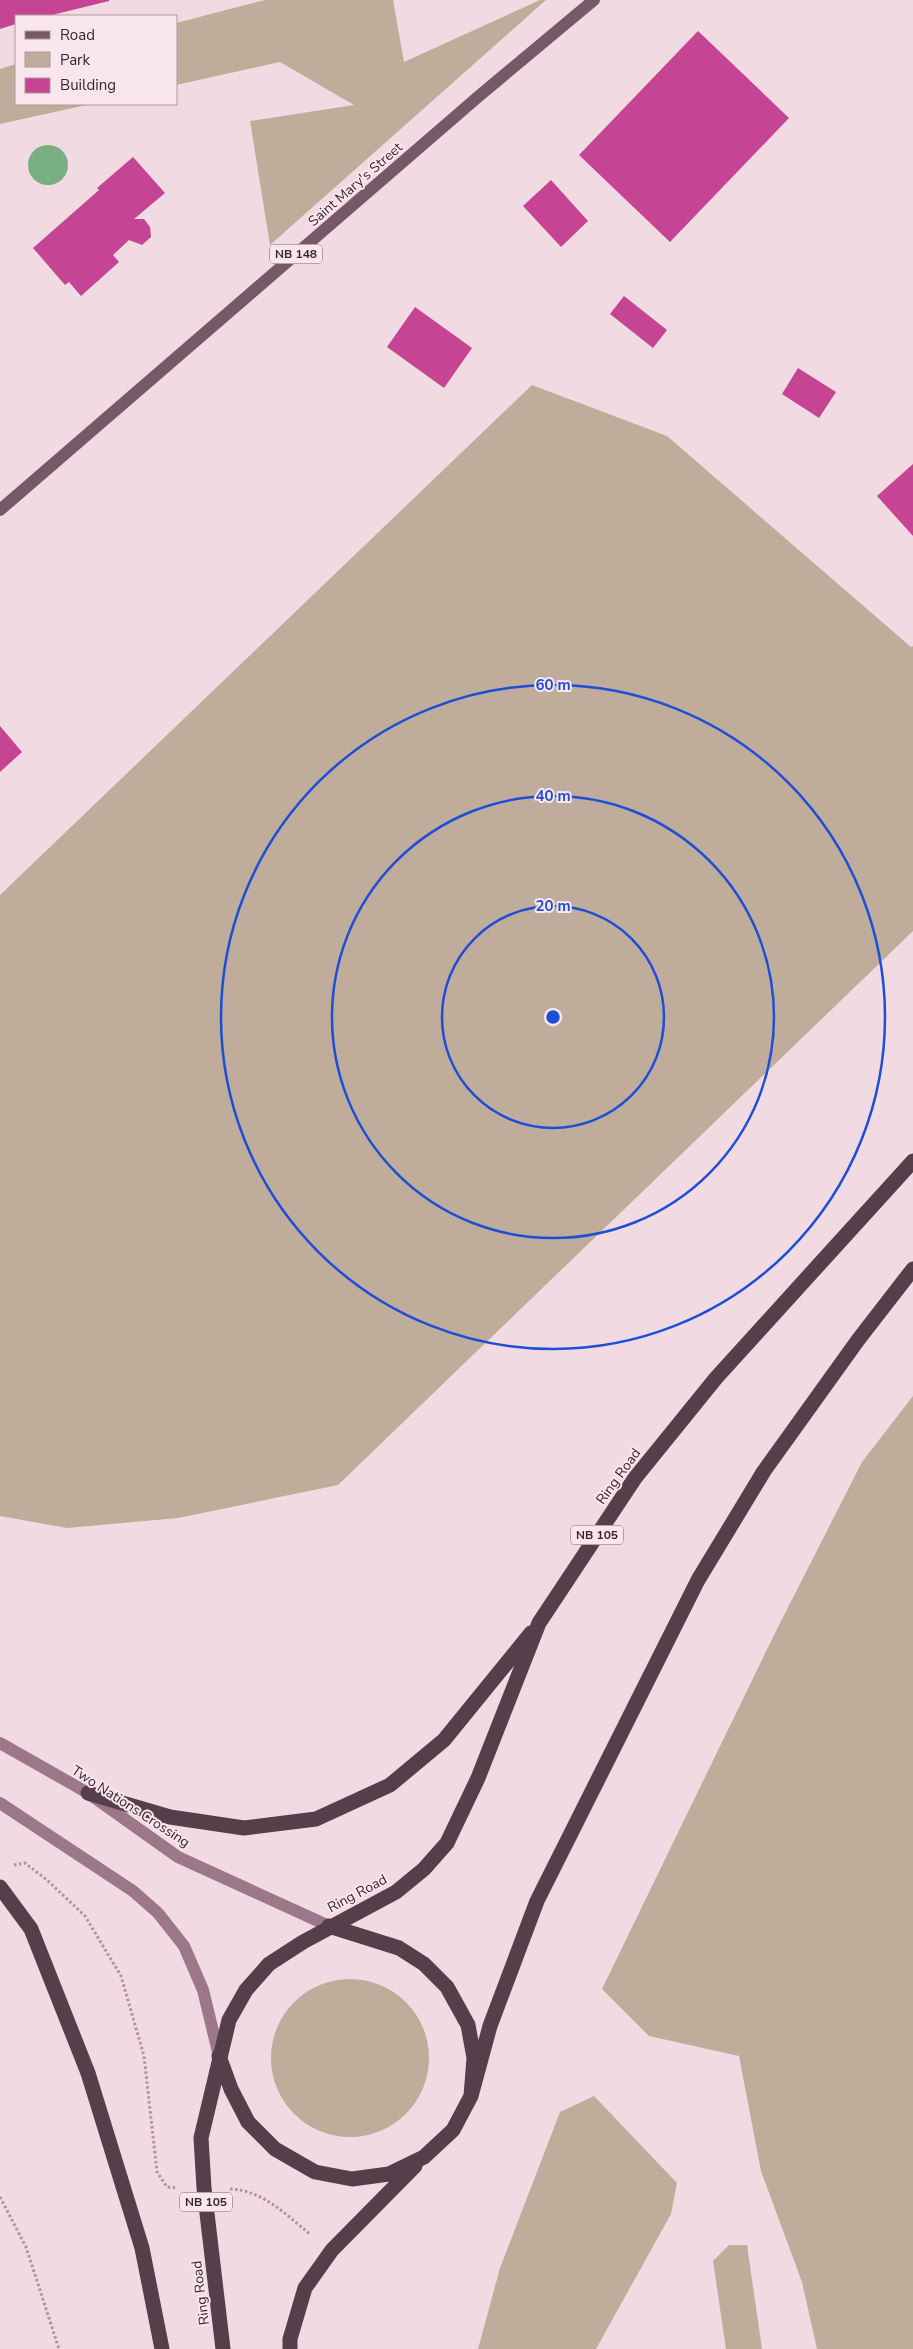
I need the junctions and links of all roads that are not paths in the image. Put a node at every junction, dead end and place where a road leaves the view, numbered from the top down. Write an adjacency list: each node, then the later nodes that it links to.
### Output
1 (594, 0): 2 (main road, Saint Mary's Street / NB 148)
2 (0, 510)
3 (913, 1161): 5 (highway, Ring Road / NB 105)
4 (913, 1269): 12 (highway)
5 (539, 1622): 7 (highway); 10 (highway, Ring Road / NB 105)
6 (0, 1743): 7 (main road, Two Nations Crossing)
7 (88, 1793): 10 (main road, Two Nations Crossing)
8 (0, 1803): 11 (main road)
9 (0, 1887): 14 (highway)
10 (329, 1926): 11 (highway, Ring Road); 12 (highway)
11 (219, 2056): 13 (highway); 15 (highway, Ring Road / NB 105)
12 (471, 2096): 13 (highway)
13 (424, 2157): 16 (highway)
14 (162, 2349)
15 (223, 2349)
16 (290, 2349)

